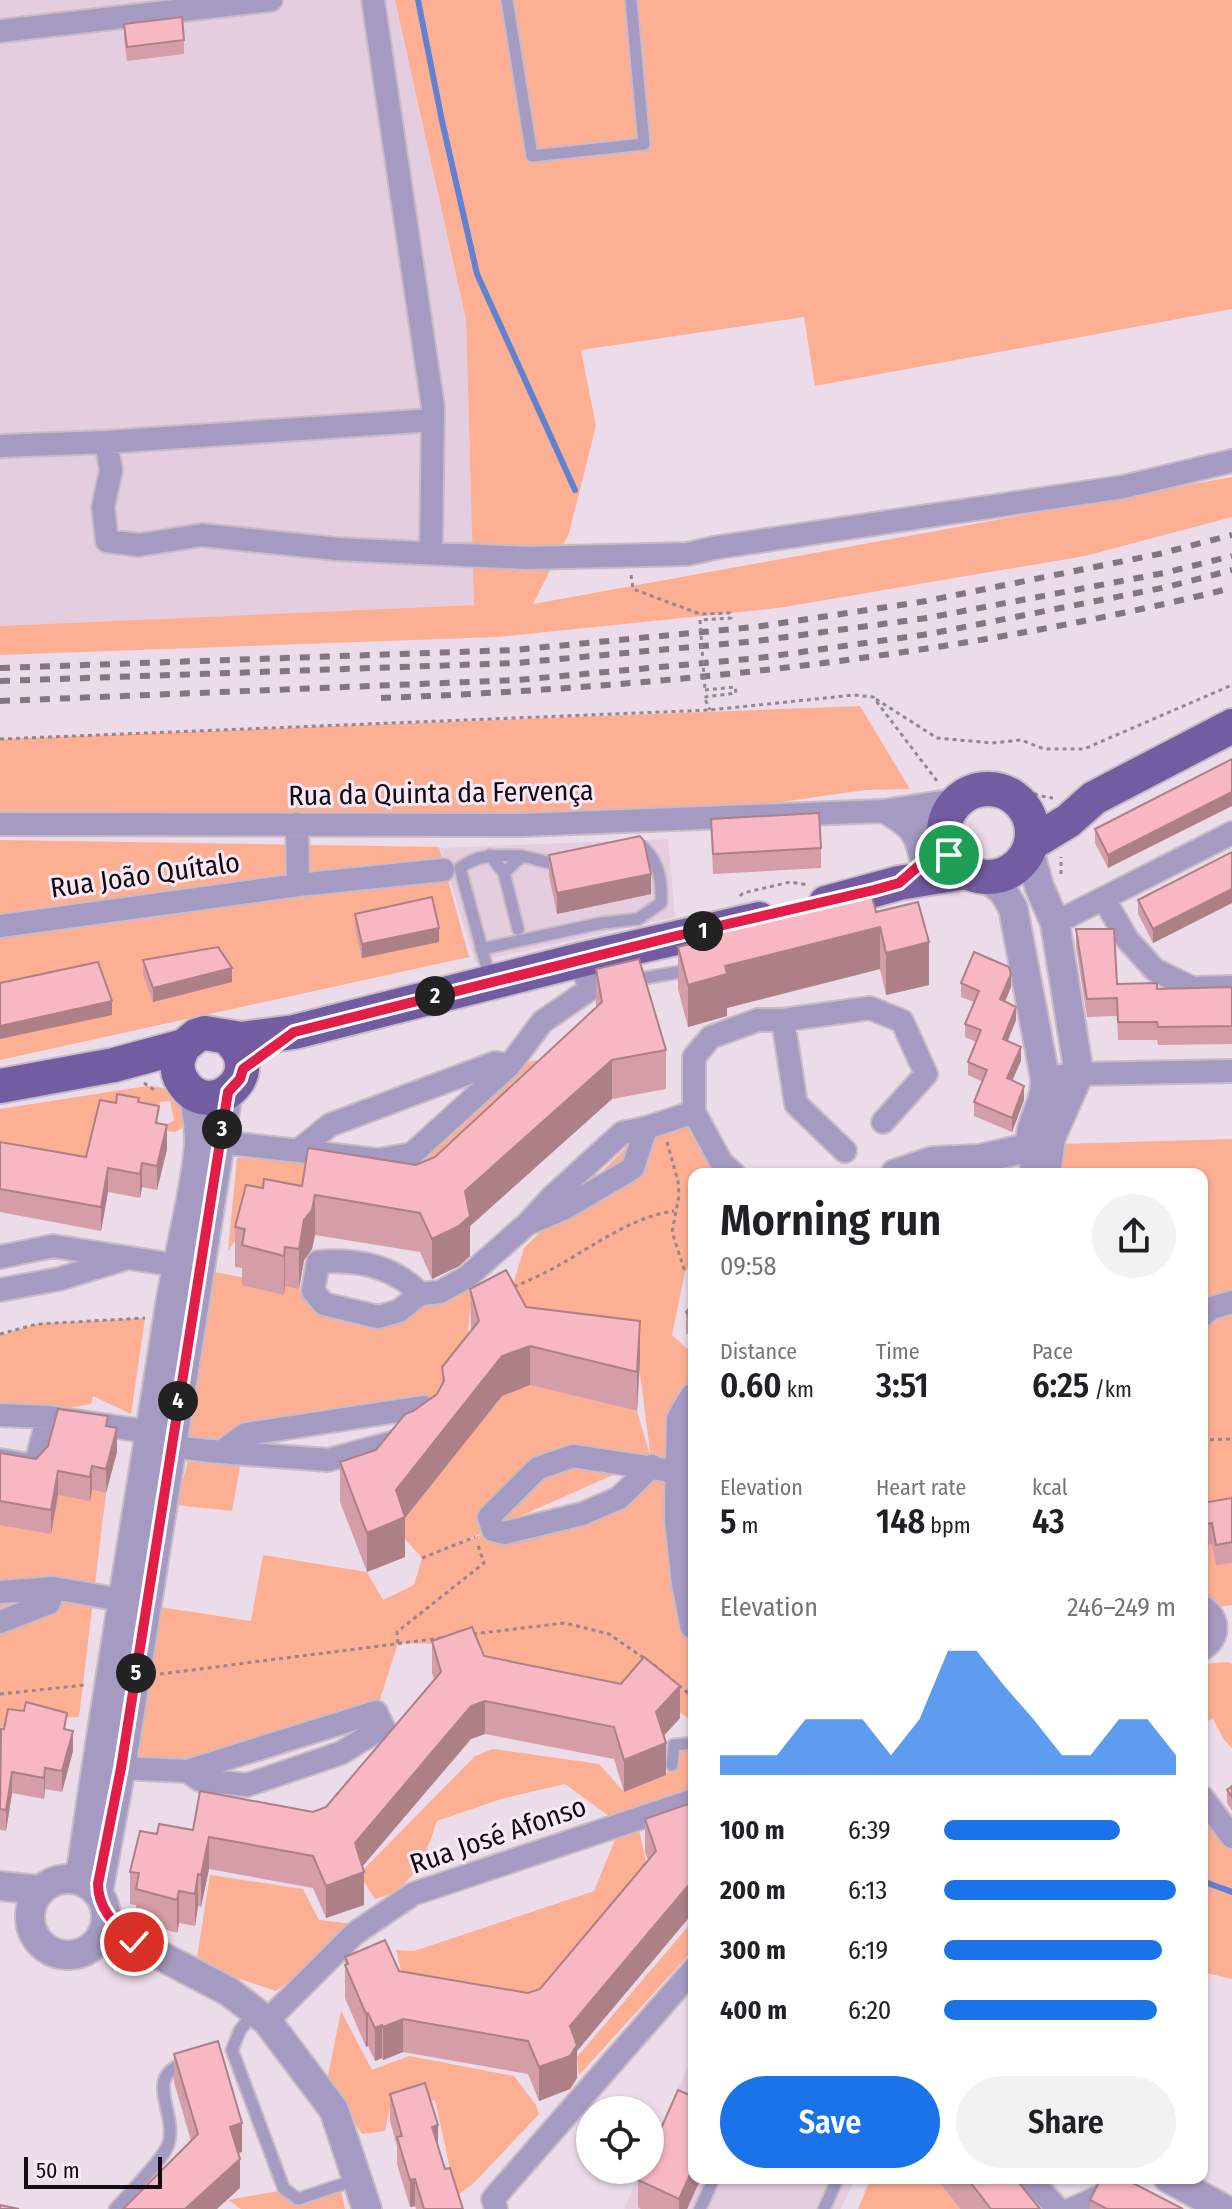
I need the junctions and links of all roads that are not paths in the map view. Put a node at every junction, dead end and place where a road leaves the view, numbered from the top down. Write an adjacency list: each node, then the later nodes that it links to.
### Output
1 (271, 0): 5 (street)
2 (373, 0): 6 (street)
3 (507, 0): 4 (lane)
4 (631, 0)
5 (0, 31)
6 (433, 420): 7 (street); 10 (street)
7 (106, 442): 8 (street); 10 (street)
8 (0, 446)
9 (1232, 461): 10 (street)
10 (431, 553)
11 (1232, 726): 13 (main road)
12 (952, 787): 14 (main road); 15 (street, Rua da Quinta da Fervença); 23 (main road)
13 (1094, 798): 14 (main road); 19 (main road)
14 (1025, 809): 19 (main road)
15 (883, 811): 17 (street, Rua da Quinta da Fervença); 23 (street); 23 (street, Rua da Quinta da Fervença)
16 (0, 824): 17 (street, Rua da Quinta da Fervença)
17 (297, 824): 28 (street)
18 (1232, 833): 29 (street)
19 (1030, 847): 27 (main road); 30 (street)
20 (619, 853): 34 (lane)
21 (490, 855): 22 (lane); 26 (lane); 34 (lane)
22 (522, 856): 24 (lane); 26 (lane)
23 (927, 856): 27 (main road); 27 (main road); 33 (main road)
24 (581, 861)
25 (443, 870): 28 (street, Rua João Quítalo)
26 (504, 873): 32 (lane)
27 (976, 875): 46 (street)
28 (298, 885): 31 (street, Rua João Quítalo)
29 (1104, 899): 30 (street); 38 (street)
30 (1055, 923): 45 (street)
31 (0, 926)
32 (518, 929)
33 (695, 945): 35 (main road); 37 (lane)
34 (481, 949): 36 (lane)
35 (591, 978): 36 (main road); 42 (street)
36 (491, 982): 40 (main road)
37 (617, 984)
38 (1232, 987)
39 (783, 1020): 49 (street); 50 (street); 54 (street)
40 (294, 1032): 41 (main road); 47 (main road)
41 (226, 1037): 44 (main road); 47 (main road)
42 (510, 1065): 53 (street); 53 (street)
43 (1232, 1071): 45 (street)
44 (186, 1072): 47 (main road); 48 (main road); 61 (street)
45 (1079, 1074): 46 (street); 55 (street)
46 (1045, 1078): 55 (street)
47 (235, 1080): 52 (street)
48 (0, 1086)
49 (694, 1112): 51 (street); 56 (street)
50 (883, 1122)
51 (646, 1128): 58 (street); 58 (street)
52 (220, 1142): 53 (street); 61 (street)
53 (299, 1150)
54 (845, 1151)
55 (1031, 1161): 57 (street)
56 (728, 1168)
57 (913, 1168)
58 (527, 1224): 63 (street)
59 (0, 1257): 60 (street)
60 (129, 1258): 61 (street); 62 (street)
61 (188, 1267): 69 (street)
62 (0, 1290)
63 (420, 1294)
64 (1232, 1302): 65 (street)
65 (1208, 1311)
66 (688, 1407): 72 (street)
67 (0, 1415): 68 (street)
68 (48, 1417): 69 (street); 71 (street)
69 (157, 1440): 70 (street); 76 (street)
70 (221, 1452): 70 (street)
71 (0, 1460)
72 (666, 1469): 72 (street); 75 (street)
73 (54, 1588): 74 (street); 76 (street); 77 (street)
74 (0, 1592)
75 (688, 1599)
76 (134, 1603): 80 (street); 88 (street)
77 (0, 1622)
78 (688, 1744): 79 (lane)
79 (672, 1765)
80 (121, 1768): 81 (street); 88 (street)
81 (187, 1771): 81 (street)
82 (688, 1802): 93 (street, Rua José Afonso)
83 (1208, 1805): 84 (street)
84 (1232, 1837)
85 (0, 1886): 86 (street)
86 (39, 1890): 88 (street); 89 (street)
87 (0, 1892): 89 (street)
88 (93, 1896): 90 (street); 91 (street)
89 (29, 1918): 90 (street)
90 (92, 1947): 91 (street)
91 (179, 1966): 93 (street)
92 (688, 1976): 104 (street)
93 (261, 2016): 94 (lane); 97 (street)
94 (232, 2050): 95 (lane); 97 (lane)
95 (219, 2053)
96 (205, 2057): 102 (lane)
97 (357, 2179): 103 (street)
98 (711, 2184): 105 (lane)
99 (835, 2184): 106 (lane)
100 (1035, 2184): 107 (street)
101 (1179, 2184): 110 (street)
102 (115, 2209)
103 (367, 2209)
104 (496, 2209)
105 (700, 2209)
106 (824, 2209)
107 (1058, 2209)
108 (1072, 2209): 109 (street)
109 (1127, 2209)
110 (1224, 2209)

